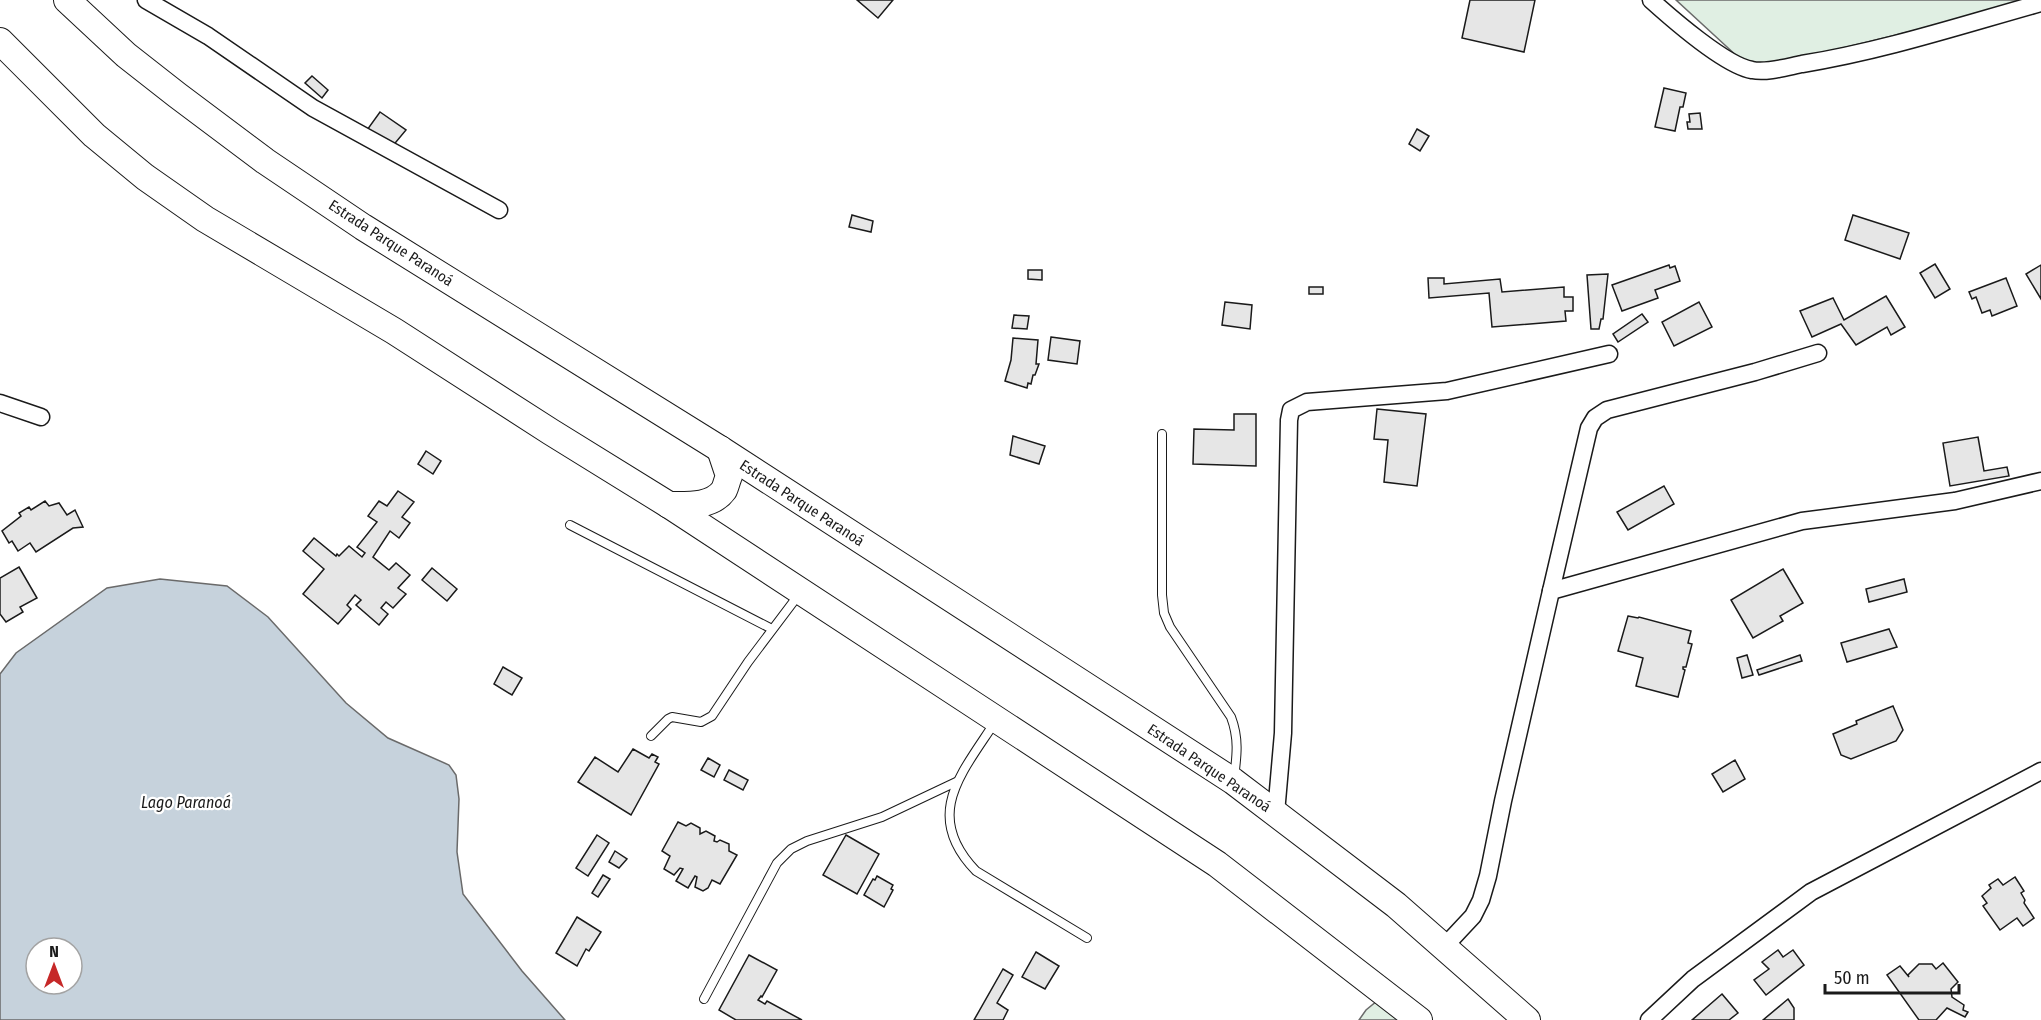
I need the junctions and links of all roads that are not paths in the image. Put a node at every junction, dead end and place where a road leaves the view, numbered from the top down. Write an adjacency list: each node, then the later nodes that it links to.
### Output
1 (67, 0): 12 (main road, Estrada Parque Paranoá)
2 (146, 0): 6 (street)
3 (1651, 0): 4 (street)
4 (2041, 3)
5 (0, 41): 14 (main road)
6 (499, 210)
7 (1818, 353): 16 (street)
8 (1608, 354): 24 (street)
9 (0, 403): 10 (street)
10 (42, 417)
11 (1162, 434): 22 (lane)
12 (720, 449): 14 (main road); 22 (main road, Estrada Parque Paranoá)
13 (2041, 481): 16 (street)
14 (669, 505): 17 (main road)
15 (570, 525): 18 (lane)
16 (1551, 591): 26 (street)
17 (801, 592): 18 (lane); 19 (main road)
18 (772, 629): 20 (lane)
19 (997, 719): 23 (lane); 29 (main road)
20 (651, 736)
21 (2041, 771): 30 (street)
22 (1233, 781): 24 (main road, Estrada Parque Paranoá)
23 (956, 782): 25 (lane); 27 (lane)
24 (1276, 813): 26 (main road, Estrada Parque Paranoá)
25 (1087, 938)
26 (1444, 947): 28 (main road, Estrada Parque Paranoá)
27 (704, 999)
28 (1517, 1015)
29 (1419, 1020)
30 (1649, 1020)

